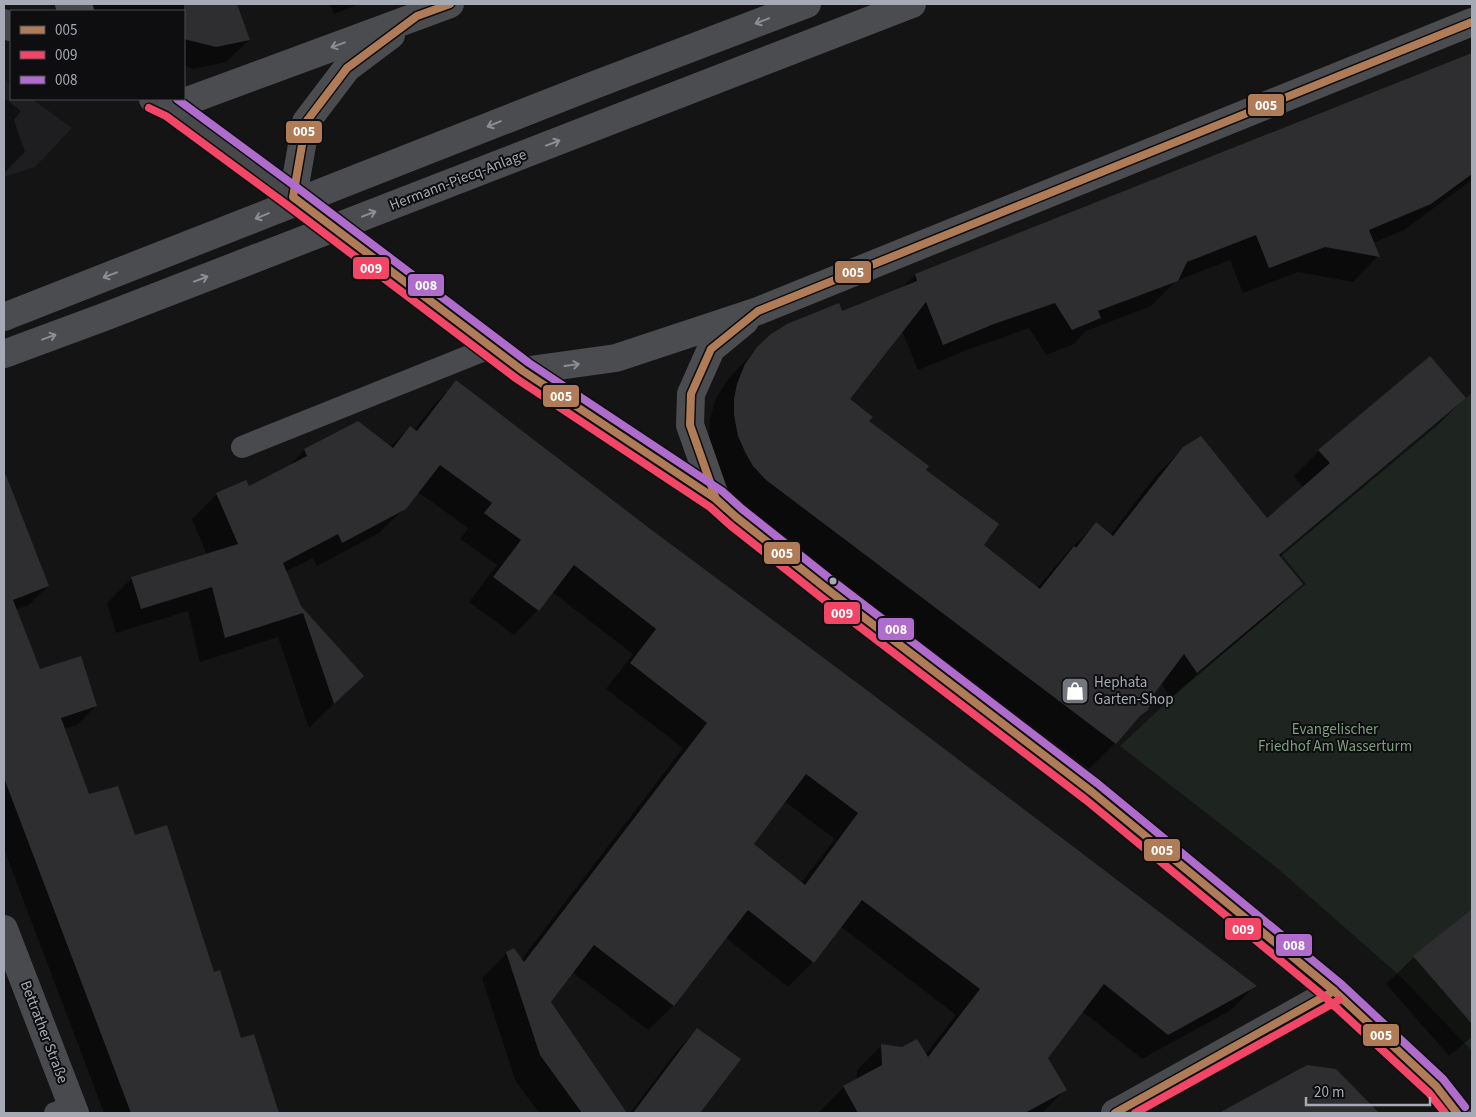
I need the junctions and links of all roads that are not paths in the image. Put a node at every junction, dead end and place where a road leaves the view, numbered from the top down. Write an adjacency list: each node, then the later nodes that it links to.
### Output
1 (450, 4): 4 (main road)
2 (807, 4): 10 (main road, one-way to 10)
3 (912, 4): 12 (main road, Hermann-Piecq-Anlage, one-way to 3)
4 (416, 16): 6 (main road, one-way to 6); 8 (main road)
5 (1472, 22): 9 (main road)
6 (185, 95)
7 (163, 102): 8 (main road)
8 (293, 197): 11 (main road, bridge)
9 (758, 311): 13 (main road, one-way to 9); 15 (main road)
10 (4, 316)
11 (492, 347): 13 (main road); 14 (lane)
12 (4, 354)
13 (524, 372): 15 (main road)
14 (242, 447)
15 (716, 500): 17 (main road)
16 (4, 929): 18 (street, Bettrather Straße)
17 (1334, 991): 19 (street); 20 (main road)
18 (67, 1111)
19 (1115, 1113)
20 (1457, 1113)

